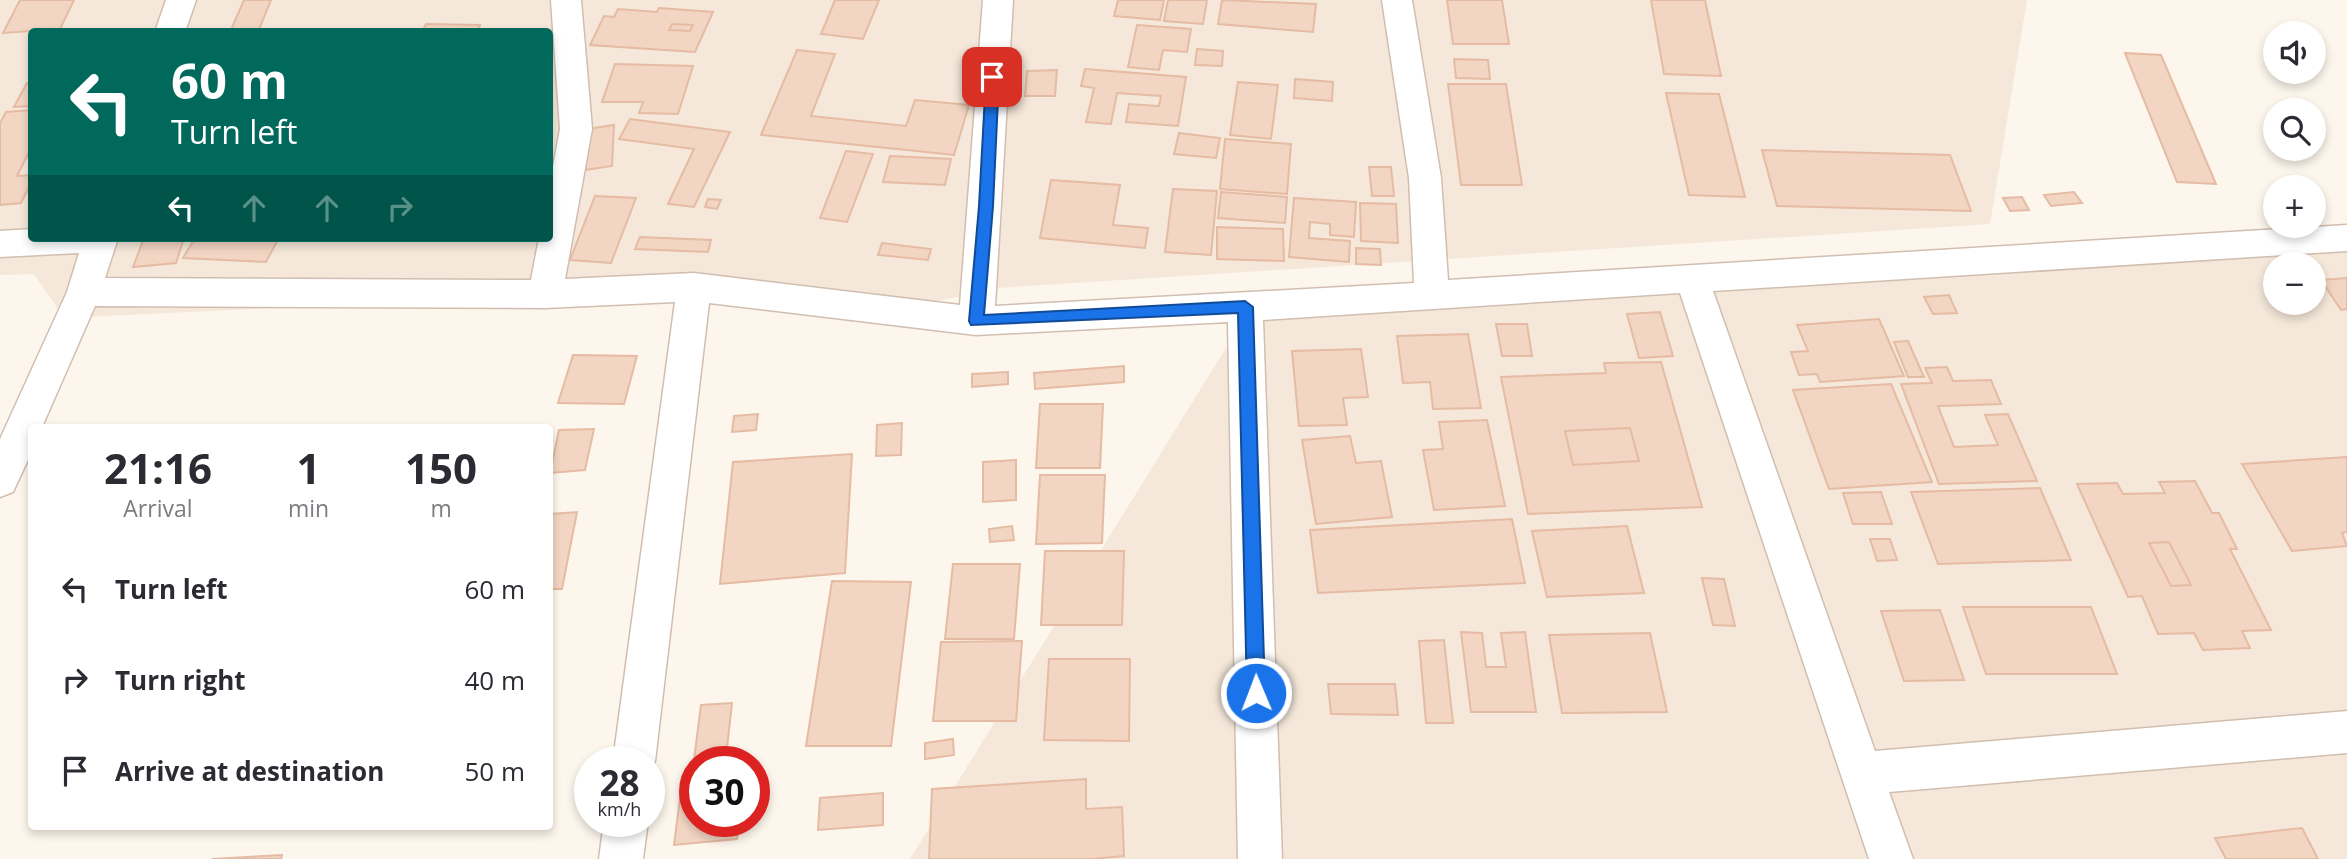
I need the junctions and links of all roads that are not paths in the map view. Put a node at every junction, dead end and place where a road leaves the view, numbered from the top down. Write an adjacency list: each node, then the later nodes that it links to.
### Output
1 (181, 0): 5 (street)
2 (565, 0): 13 (street)
3 (999, 0): 16 (street)
4 (1397, 0): 14 (street)
5 (171, 28)
6 (2347, 238): 10 (street)
7 (40, 242): 9 (street)
8 (100, 242): 12 (street)
9 (0, 244)
10 (1692, 279): 14 (street); 20 (street)
11 (694, 287): 13 (street); 16 (street); 19 (street)
12 (84, 292): 13 (street); 17 (street)
13 (545, 294)
14 (1432, 295): 15 (street)
15 (1245, 307): 16 (street); 23 (street)
16 (976, 321)
17 (0, 480)
18 (2347, 732): 20 (street)
19 (636, 746)
20 (1861, 773): 24 (street)
21 (624, 837): 22 (street)
22 (621, 859)
23 (1260, 859)
24 (1891, 859)

